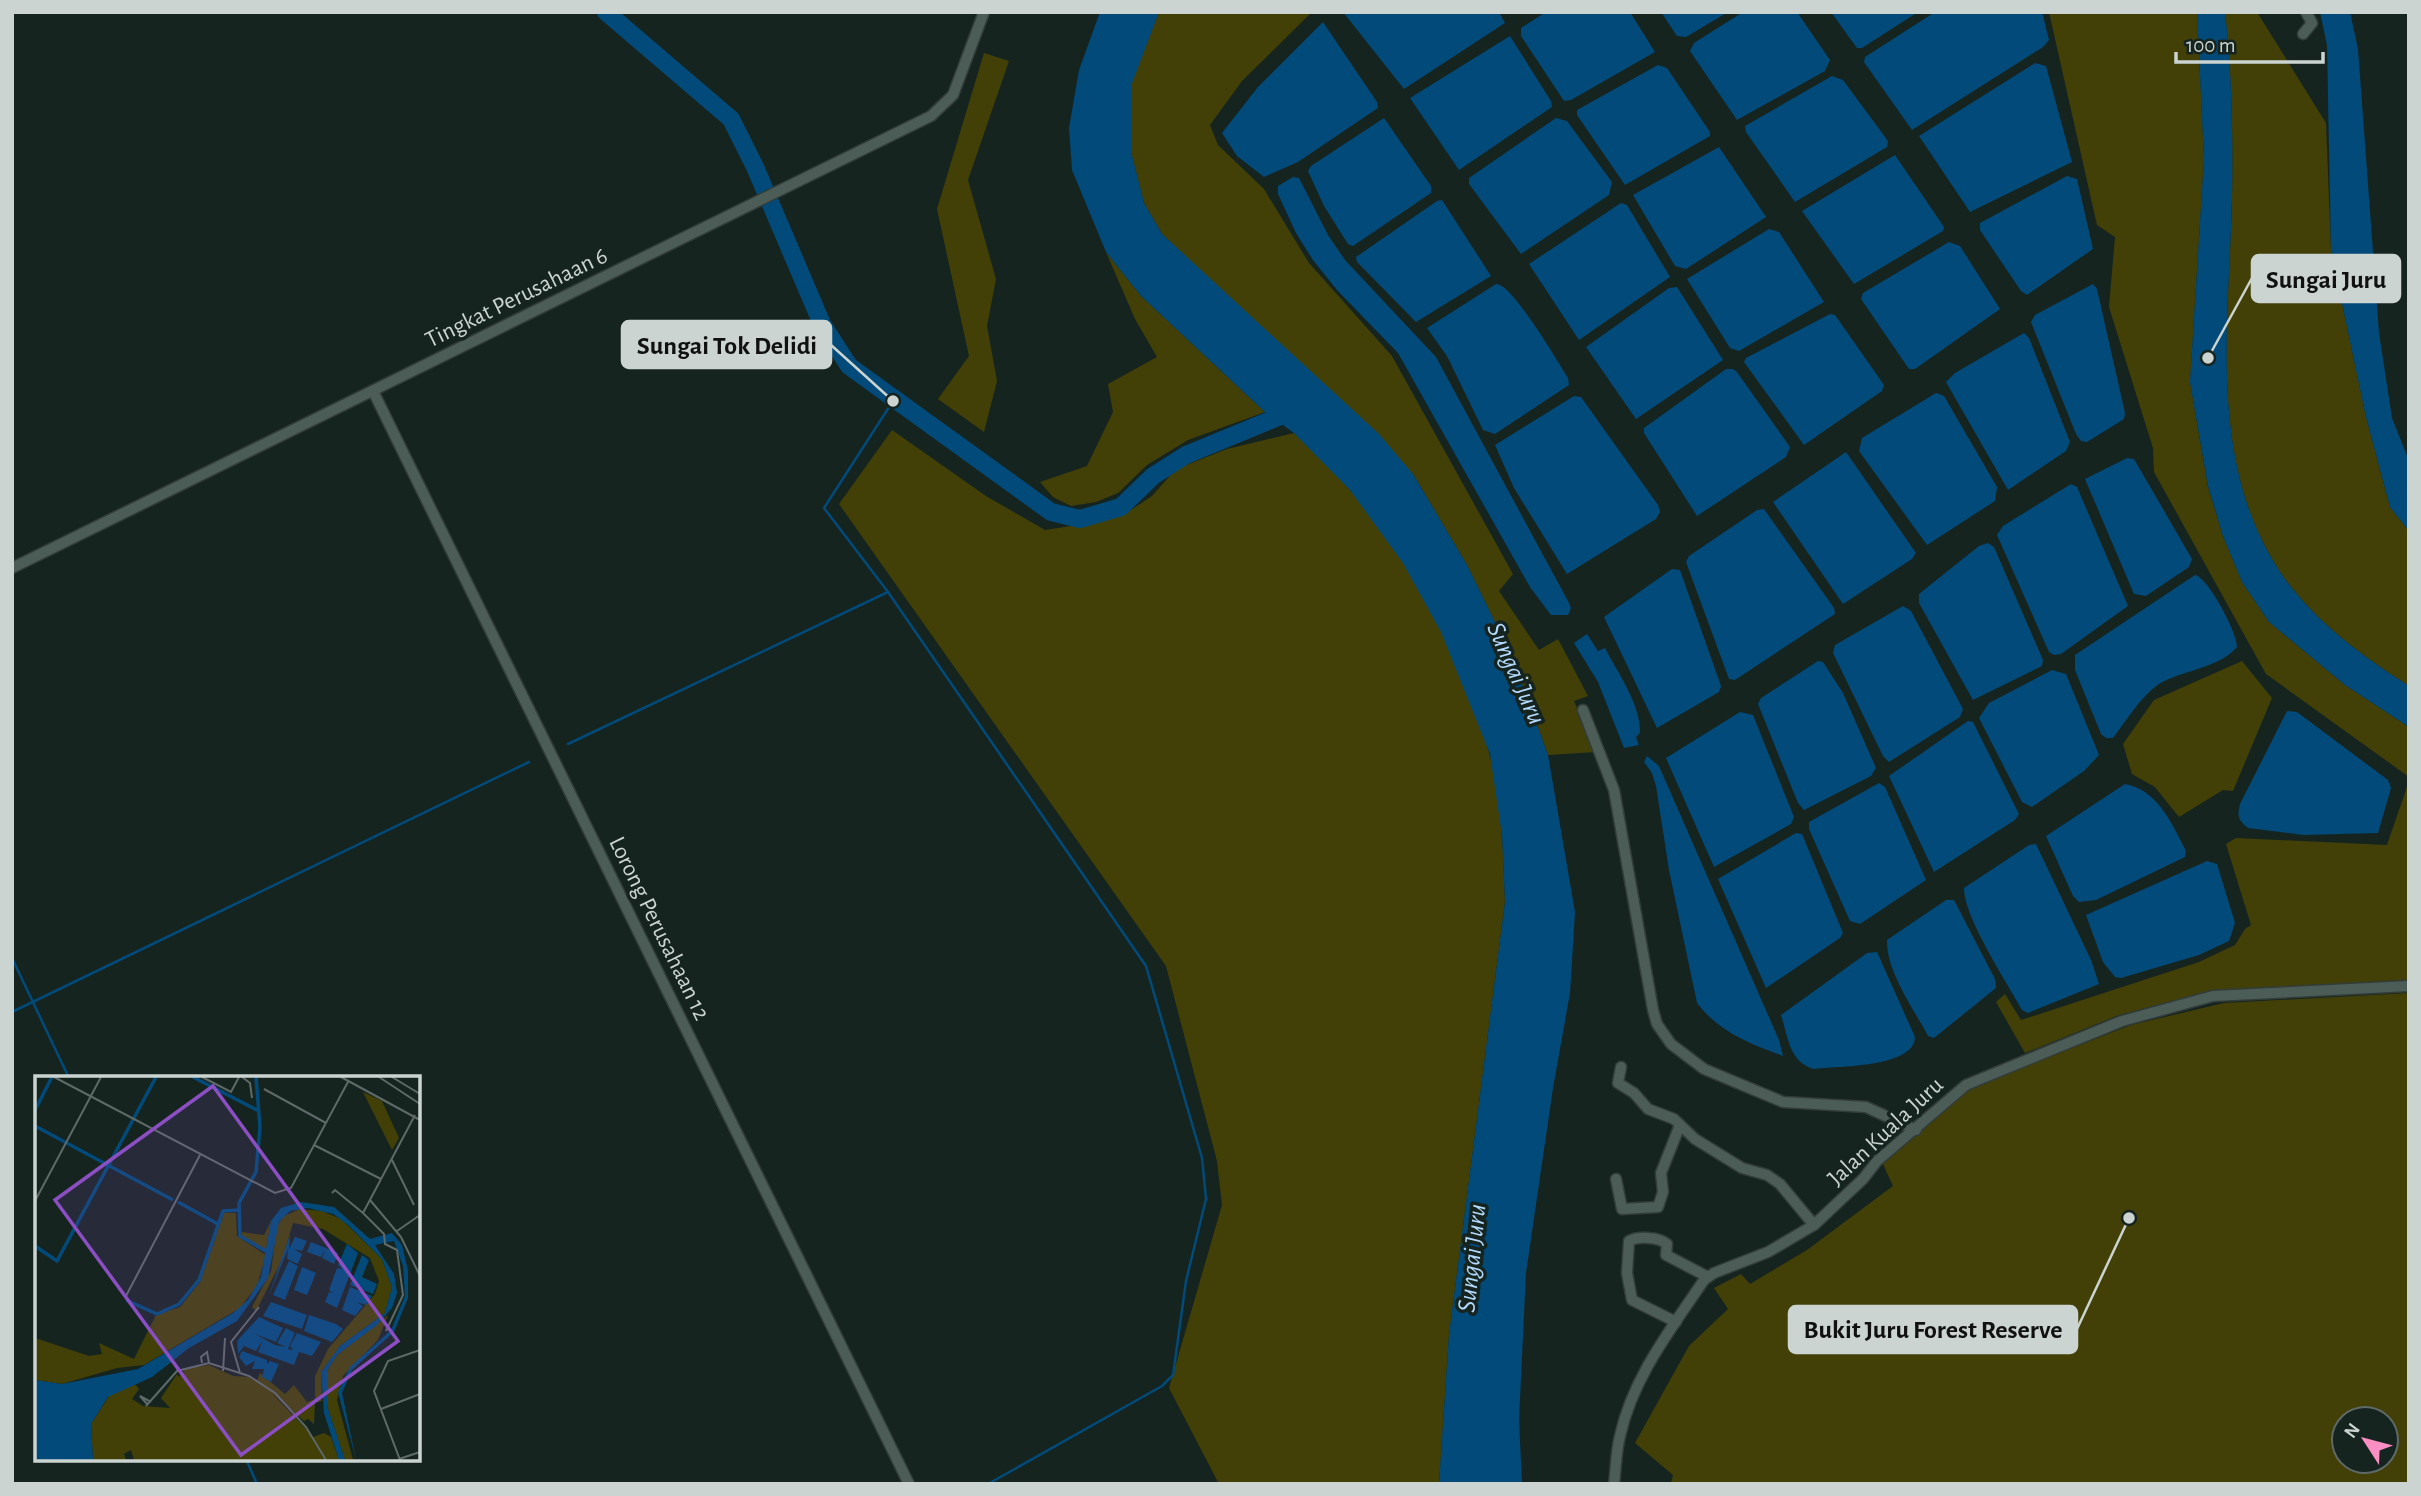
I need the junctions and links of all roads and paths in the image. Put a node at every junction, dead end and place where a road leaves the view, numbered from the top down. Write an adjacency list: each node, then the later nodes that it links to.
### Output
1 (984, 12): 4 (street, Tingkat Perusahaan 6)
2 (2306, 12): 3 (street)
3 (2303, 34)
4 (373, 391): 5 (street, Tingkat Perusahaan 6); 15 (street, Lorong Perusahaan 12)
5 (12, 568)
6 (1583, 709): 10 (street)
7 (2409, 985): 10 (street, Jalan Kuala Juru)
8 (1621, 1067): 9 (street)
9 (1680, 1125): 11 (street); 12 (street)
10 (1916, 1130): 12 (street, Jalan Kuala Juru)
11 (1616, 1179)
12 (1814, 1225): 13 (street, Jalan Kuala Juru)
13 (1708, 1277): 14 (street); 14 (street)
14 (1676, 1322): 16 (street)
15 (909, 1484)
16 (1615, 1484)

